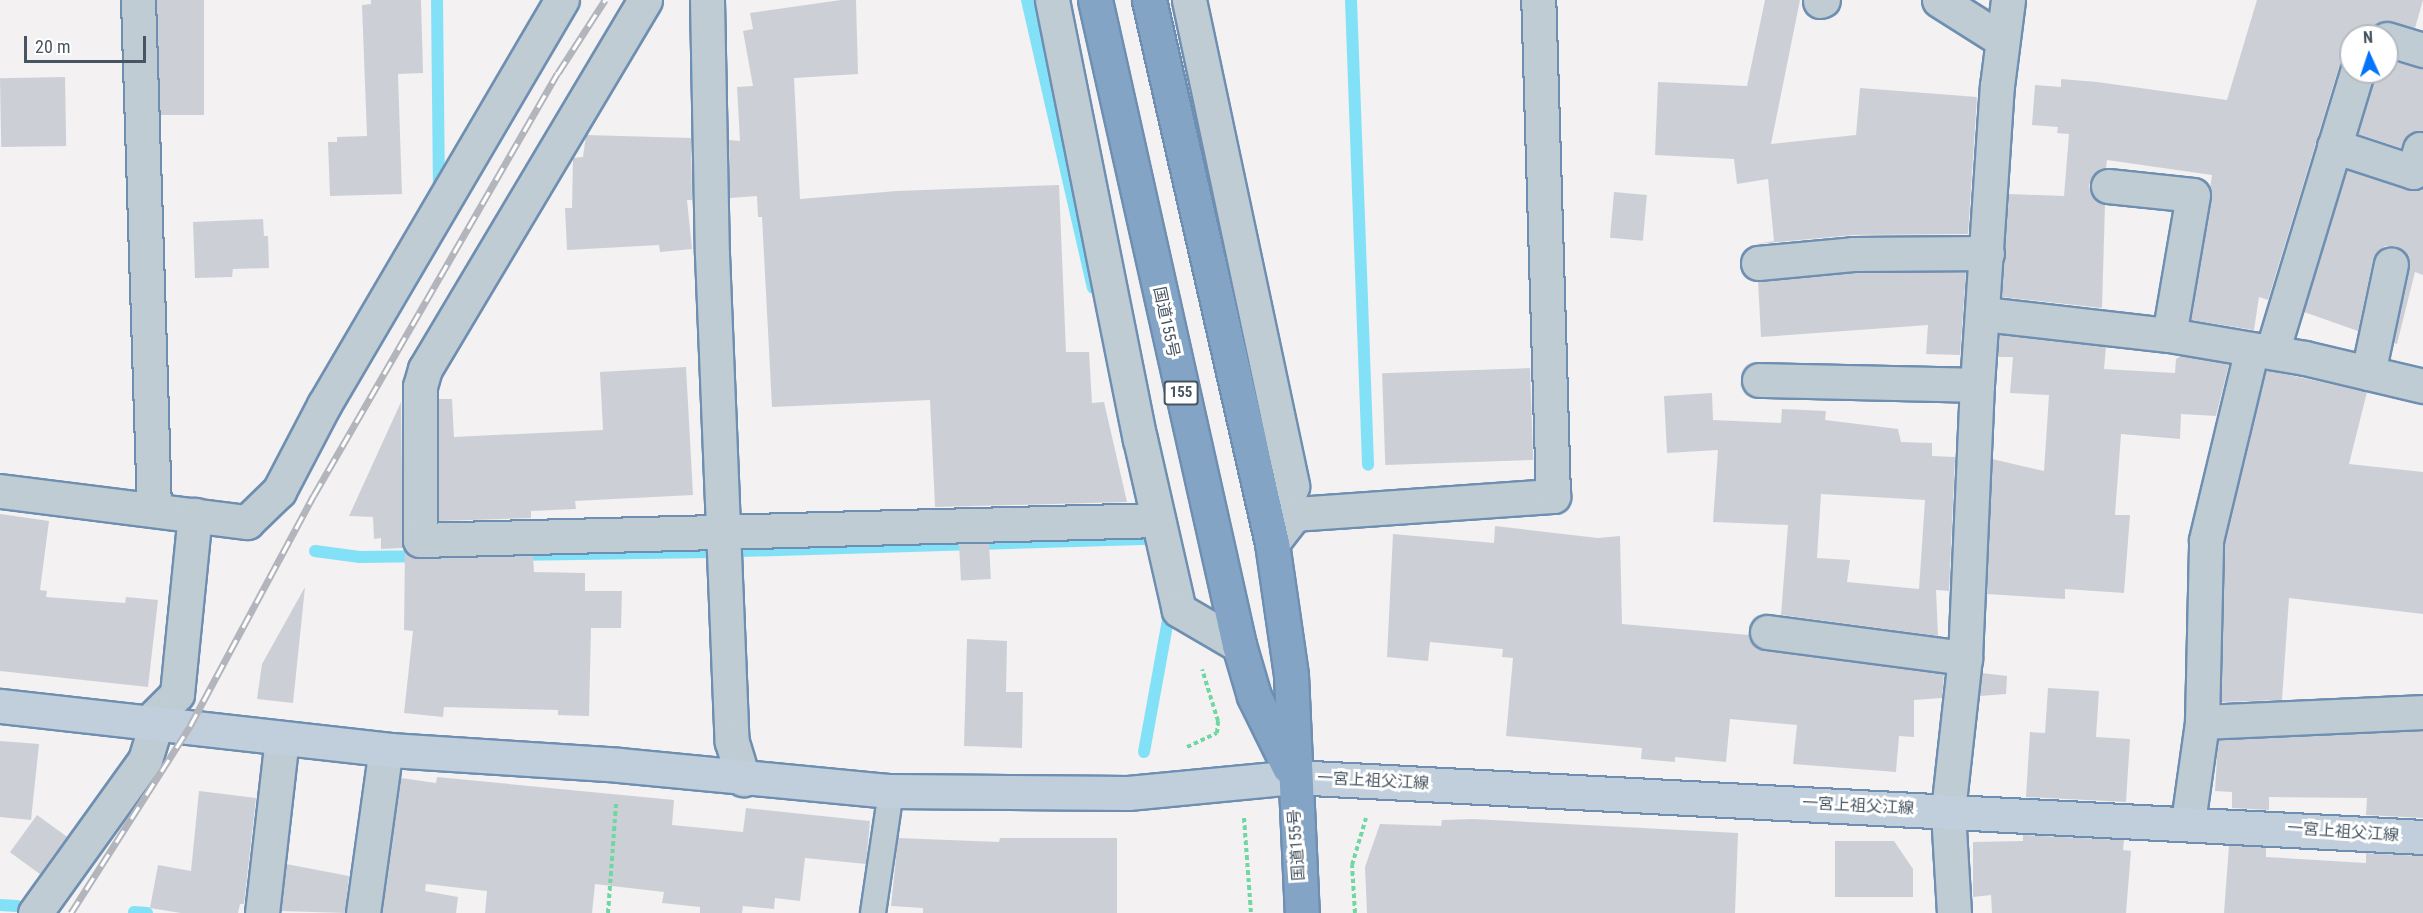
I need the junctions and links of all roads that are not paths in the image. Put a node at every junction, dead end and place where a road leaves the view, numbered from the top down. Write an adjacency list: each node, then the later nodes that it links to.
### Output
1 (138, 0): 30 (street)
2 (562, 0): 31 (street)
3 (645, 0): 33 (street)
4 (707, 0): 33 (street)
5 (1052, 0): 32 (street)
6 (1095, 0): 36 (highway, 国道155号 / 155)
7 (1149, 0): 34 (highway, 国道155号 / 155)
8 (1189, 0): 34 (street)
9 (1538, 0): 34 (street)
10 (1939, 0): 12 (street)
11 (2008, 0): 12 (street)
12 (2002, 40): 19 (street)
13 (2399, 43): 14 (street)
14 (2423, 50)
15 (2353, 84): 16 (street)
16 (2334, 146): 17 (street); 24 (street)
17 (2420, 149)
18 (2108, 186): 23 (street)
19 (1987, 254): 20 (street); 22 (street)
20 (1758, 263)
21 (2391, 264): 25 (street)
22 (1983, 314): 23 (street); 27 (street)
23 (2169, 335): 24 (street)
24 (2262, 350): 25 (street); 41 (street)
25 (2368, 374): 28 (street)
26 (1759, 380): 27 (street)
27 (1977, 384): 37 (street)
28 (2423, 386)
29 (0, 491): 30 (street)
30 (154, 510): 31 (street)
31 (195, 515): 40 (street)
32 (1158, 520): 33 (street); 36 (street)
33 (725, 533): 45 (street)
34 (1272, 543): 44 (highway, 国道155号 / 155)
35 (1767, 632): 37 (street)
36 (1239, 645): 44 (highway, 国道155号 / 155)
37 (1965, 658): 47 (street)
38 (0, 706): 40 (street, 一宮上祖父江線)
39 (2423, 712): 41 (street)
40 (150, 721): 42 (street, 一宮上祖父江線); 50 (street)
41 (2202, 722): 48 (street)
42 (276, 737): 43 (street, 一宮上祖父江線); 51 (street)
43 (390, 750): 45 (street, 一宮上祖父江線); 52 (street)
44 (1293, 777): 46 (street, 一宮上祖父江線); 47 (street, 一宮上祖父江線); 54 (highway, 国道155号 / 155)
45 (743, 779): 46 (street, 一宮上祖父江線)
46 (891, 791): 53 (lane)
47 (1948, 811): 48 (street, 一宮上祖父江線); 55 (street)
48 (2188, 822): 49 (street, 一宮上祖父江線)
49 (2423, 837)
50 (35, 913)
51 (262, 913)
52 (363, 913)
53 (873, 913)
54 (1302, 913)
55 (1954, 913)

